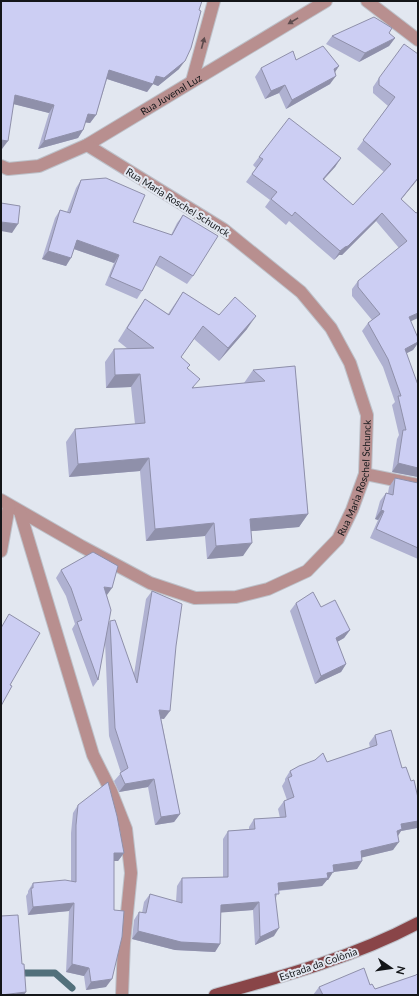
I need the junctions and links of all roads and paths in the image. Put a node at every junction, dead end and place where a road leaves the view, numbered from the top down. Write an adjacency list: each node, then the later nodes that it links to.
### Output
1 (214, 1): 5 (street, one-way to 1)
2 (326, 1): 5 (street, Rua Juvenal Luz, one-way to 5)
3 (367, 1): 4 (street)
4 (418, 40)
5 (192, 81): 6 (street, Rua Juvenal Luz)
6 (87, 145): 7 (street, Rua Juvenal Luz); 8 (street, Rua Maria Roschel Schunck)
7 (4, 168)
8 (365, 474): 9 (street); 10 (street, Rua Maria Roschel Schunck)
9 (418, 485)
10 (10, 506): 11 (street); 13 (street)
11 (1, 551)
12 (418, 923): 14 (main road, Estrada da Colônia)
13 (122, 995)
14 (215, 995)

